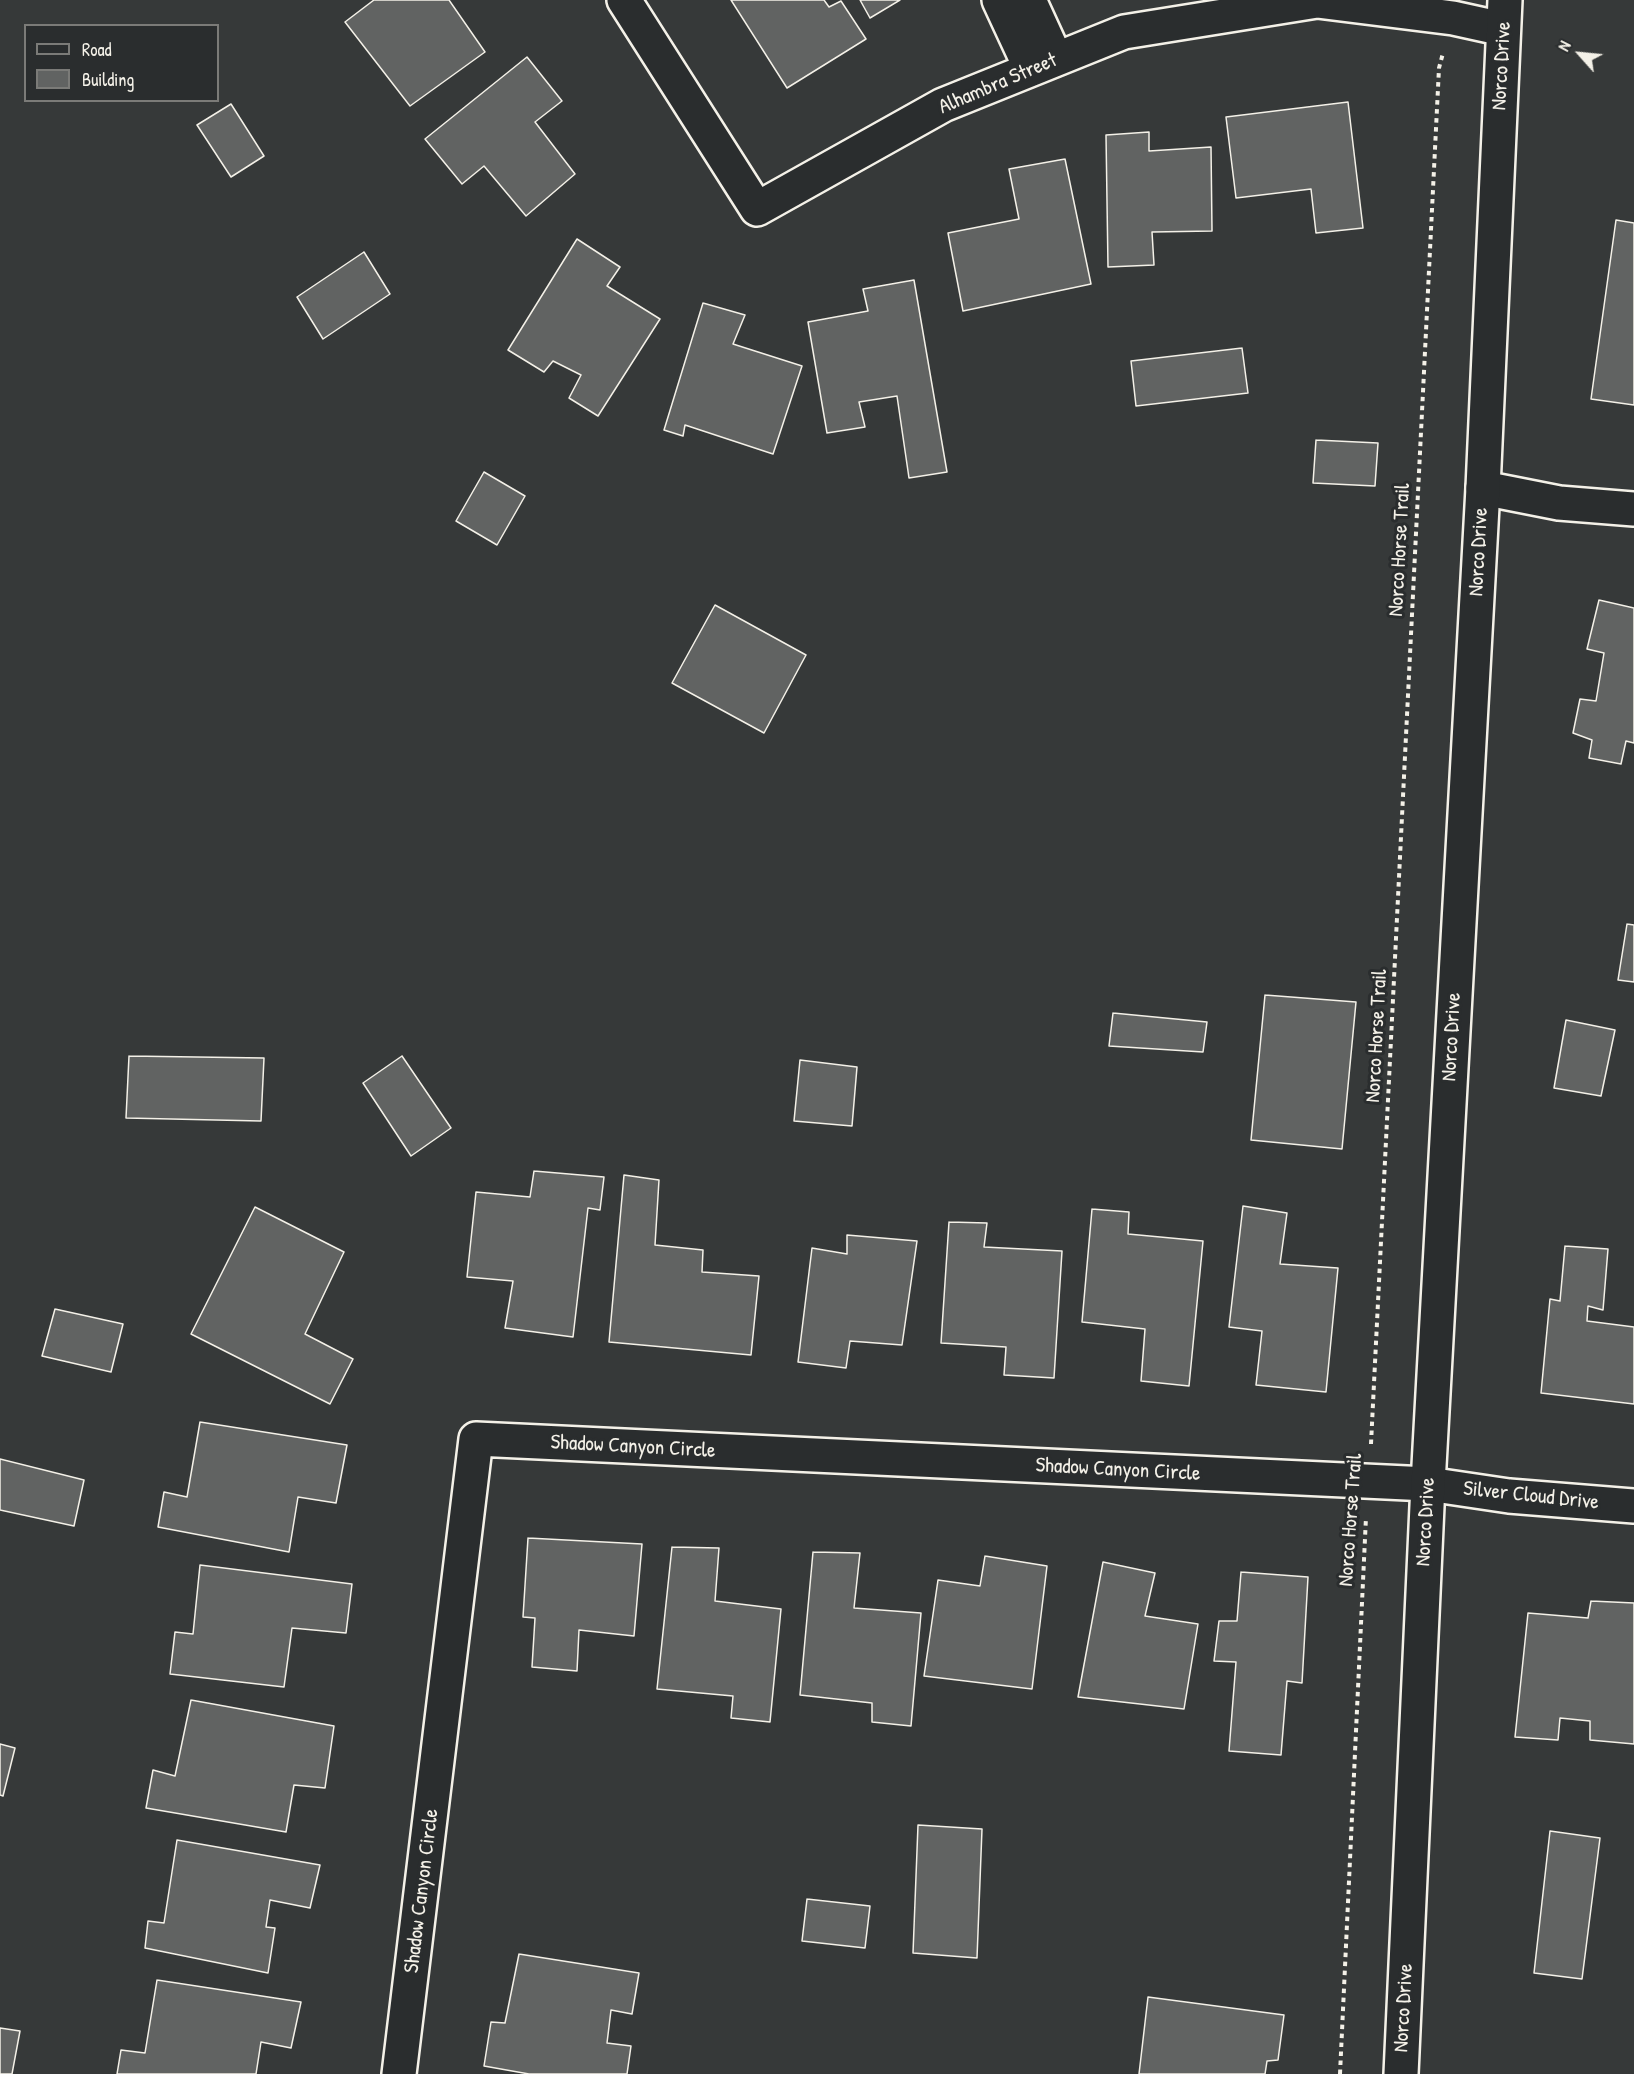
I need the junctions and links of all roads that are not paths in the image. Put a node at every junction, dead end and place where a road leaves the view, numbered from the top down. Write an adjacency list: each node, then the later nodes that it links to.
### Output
1 (624, 0): 5 (street, Alhambra Street)
2 (999, 0): 5 (street)
3 (1029, 0): 5 (street)
4 (1504, 15): 5 (street, Alhambra Street); 6 (street, Norco Drive)
5 (1043, 64)
6 (1483, 488): 7 (street); 8 (street, Norco Drive)
7 (1634, 509)
8 (1428, 1484): 9 (street, Silver Cloud Drive); 10 (street, Shadow Canyon Circle); 11 (street, Norco Drive)
9 (1634, 1506)
10 (399, 2074)
11 (1401, 2074)

